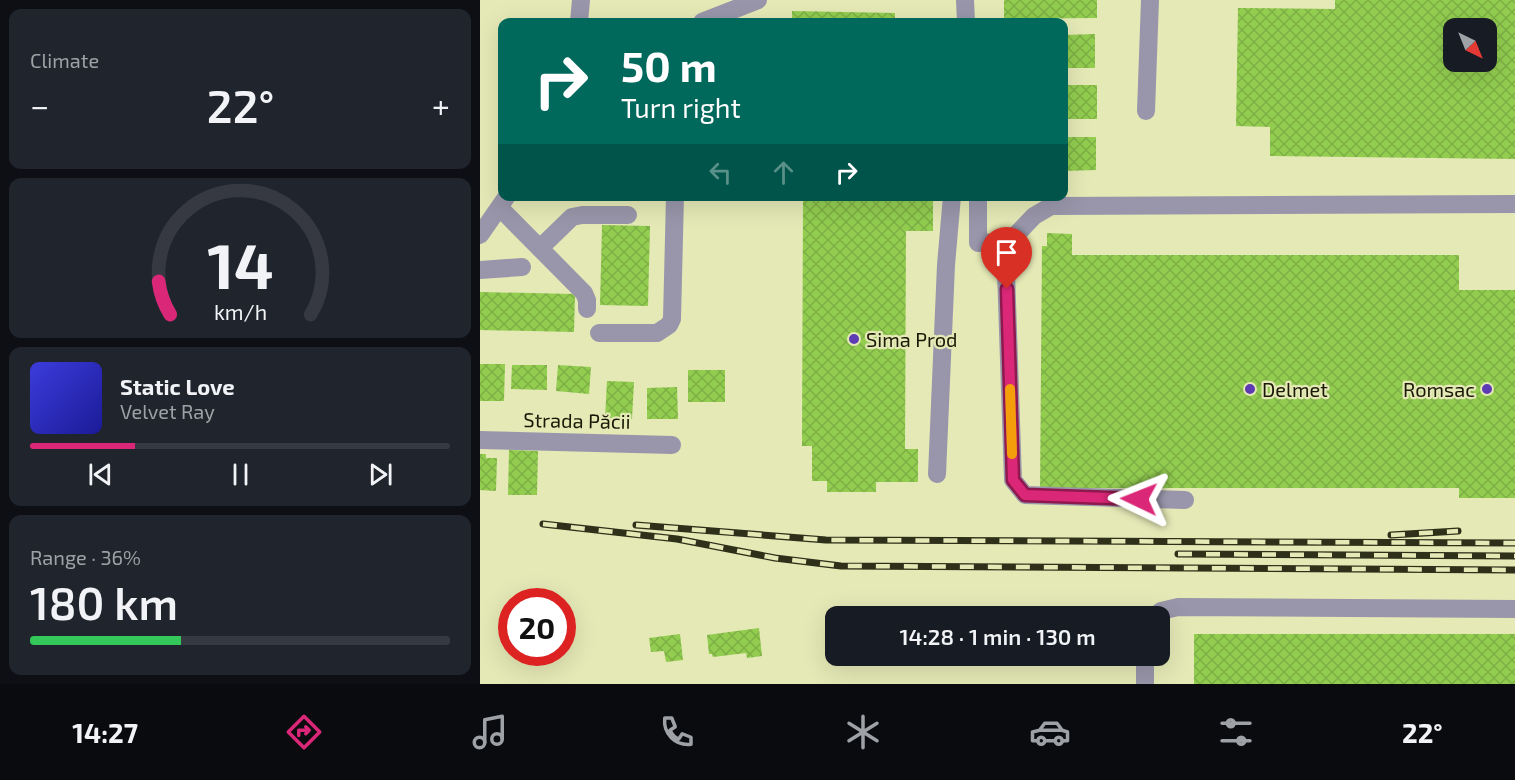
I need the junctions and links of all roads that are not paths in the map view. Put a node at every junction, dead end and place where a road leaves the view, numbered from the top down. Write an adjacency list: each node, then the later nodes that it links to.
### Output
1 (759, 0): 4 (street)
2 (965, 0): 5 (street)
3 (1150, 0): 6 (street)
4 (712, 18)
5 (966, 18)
6 (1146, 111)
7 (675, 201): 19 (street)
8 (952, 201): 22 (street)
9 (978, 201): 14 (street)
10 (503, 202): 13 (street); 15 (street)
11 (1515, 204): 14 (street)
12 (628, 215): 15 (street)
13 (480, 235)
14 (1005, 242): 23 (street)
15 (540, 248): 18 (street)
16 (522, 267): 17 (street)
17 (480, 270)
18 (587, 309)
19 (599, 333)
20 (480, 440): 21 (street, Strada Păcii)
21 (672, 445)
22 (937, 474)
23 (1185, 500)
24 (1170, 609): 25 (street)
25 (1515, 609)
26 (1145, 666): 27 (street)
27 (1145, 684)

